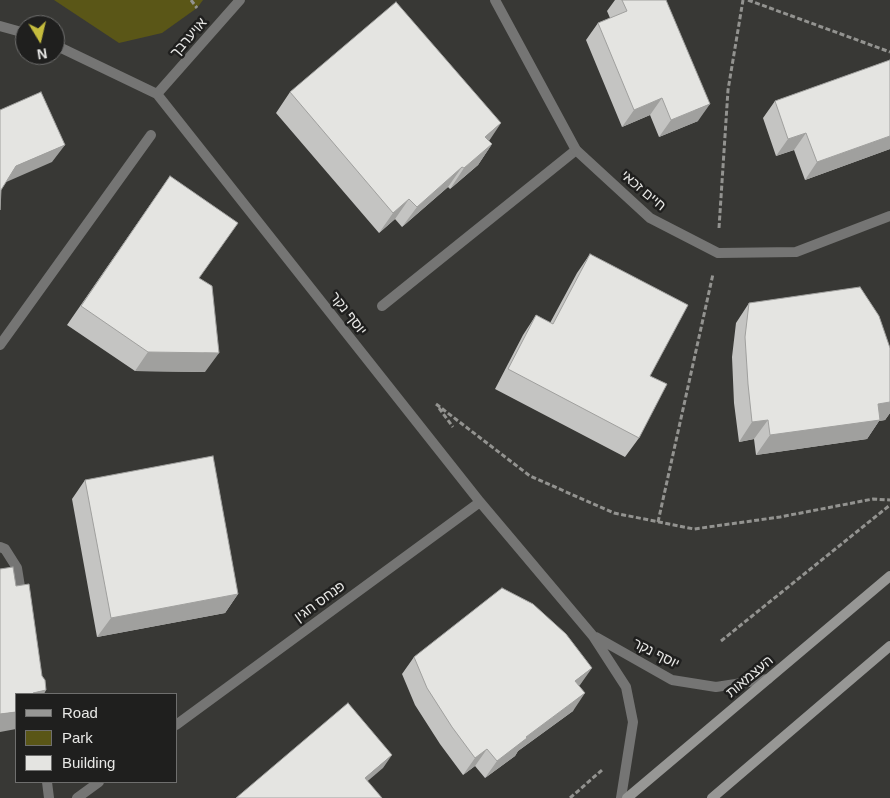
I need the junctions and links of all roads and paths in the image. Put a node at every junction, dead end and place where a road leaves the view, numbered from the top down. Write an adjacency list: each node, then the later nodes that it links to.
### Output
1 (191, 0): 6 (path)
2 (240, 0): 11 (street, אויערבך)
3 (495, 0): 13 (street, חיים זכאי)
4 (743, 0): 15 (path)
5 (748, 0): 10 (path)
6 (197, 8)
7 (0, 26): 8 (street)
8 (15, 30)
9 (65, 50): 11 (street, יוסף נקר)
10 (890, 52)
11 (157, 94): 20 (street, יוסף נקר)
12 (151, 135): 17 (street)
13 (576, 150): 15 (street, חיים זכאי); 16 (street)
14 (890, 216): 15 (street, חיים זכאי)
15 (718, 253): 22 (path)
16 (382, 306)
17 (0, 345)
18 (436, 404): 22 (path)
19 (890, 500): 22 (path)
20 (480, 502): 26 (street, יוסף נקר); 30 (street, פנחס חגין)
21 (890, 505): 27 (path)
22 (658, 522)
23 (0, 547): 25 (street)
24 (890, 576): 29 (main road, העצמאות)
25 (23, 607)
26 (593, 636): 29 (street, יוסף נקר); 37 (street, יוסף נקר)
27 (721, 641)
28 (890, 646): 39 (main road)
29 (768, 679): 38 (main road, העצמאות)
30 (178, 724)
31 (606, 766): 36 (path)
32 (47, 783): 34 (street)
33 (98, 783): 35 (street)
34 (49, 798)
35 (77, 798)
36 (570, 798)
37 (621, 798)
38 (626, 798)
39 (712, 798)

